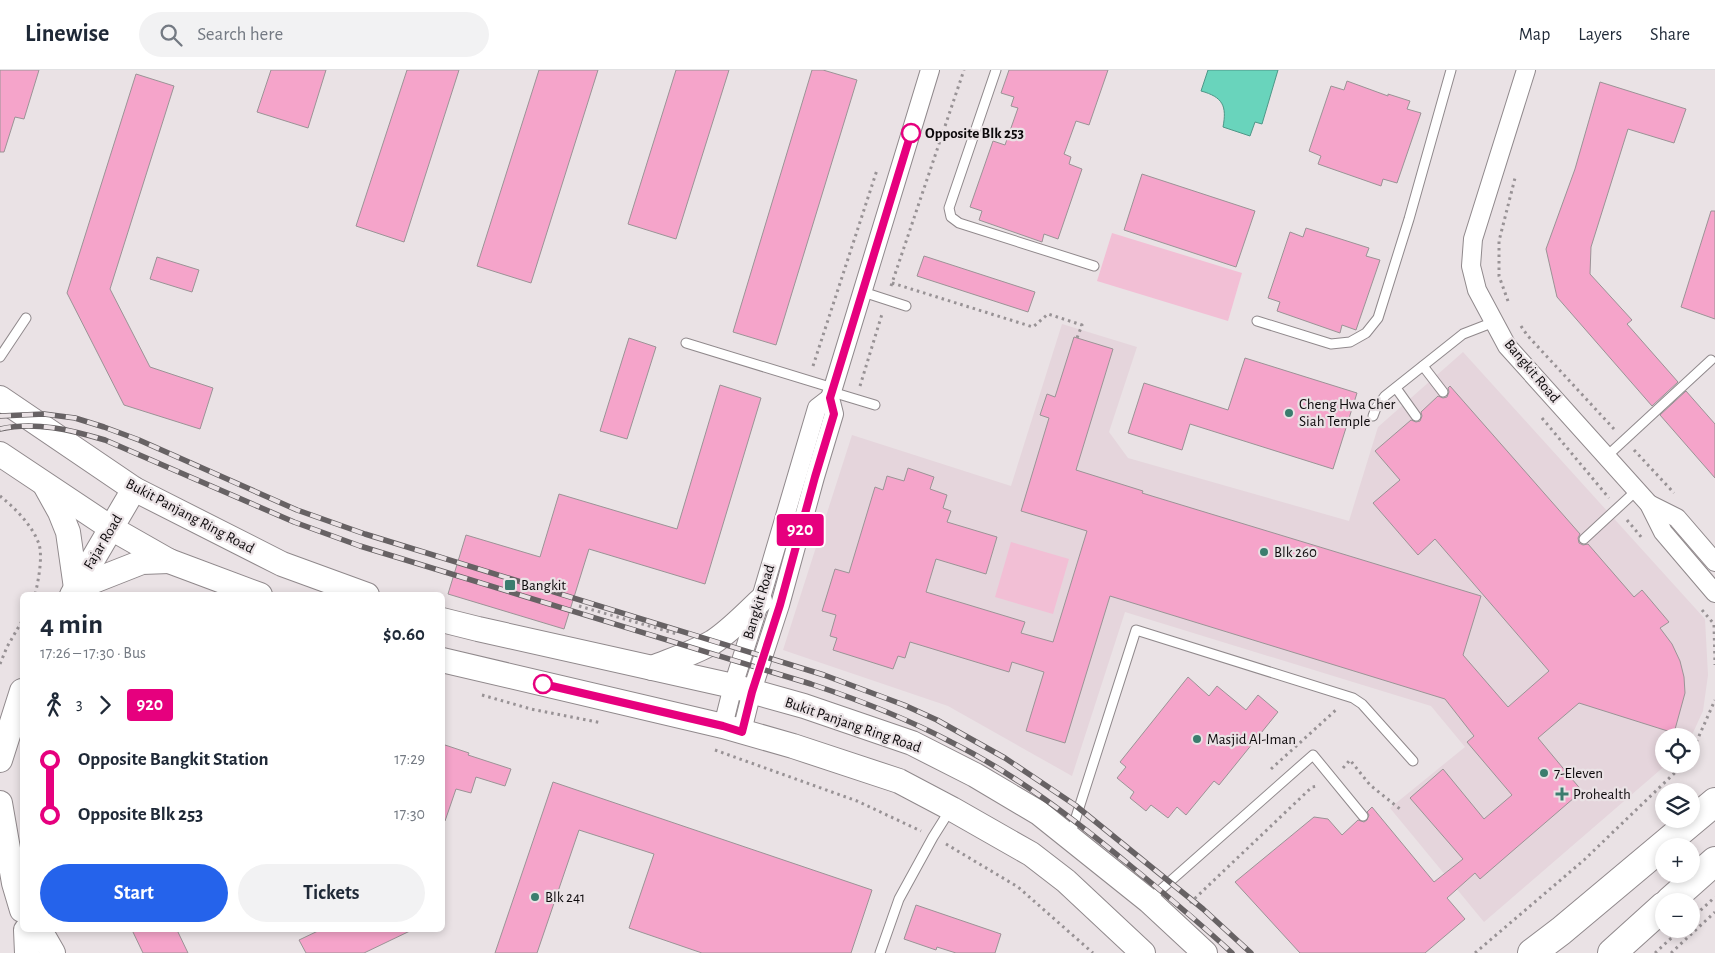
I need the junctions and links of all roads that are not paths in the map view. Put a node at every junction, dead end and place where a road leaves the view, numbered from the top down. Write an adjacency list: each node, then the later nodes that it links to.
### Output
1 (930, 70): 6 (street, Bangkit Road)
2 (996, 70): 5 (lane)
3 (1451, 70): 9 (lane)
4 (1526, 70): 10 (street, Bangkit Road)
5 (1094, 266)
6 (863, 292): 7 (lane); 17 (street, Bangkit Road)
7 (906, 306)
8 (26, 318): 12 (lane)
9 (1257, 321)
10 (1494, 322): 14 (lane); 23 (street, Bangkit Road)
11 (686, 343): 17 (lane)
12 (0, 357)
13 (1711, 360): 23 (lane)
14 (1423, 366): 15 (lane); 16 (lane)
15 (1396, 388): 20 (lane); 21 (lane)
16 (1443, 392)
17 (832, 393): 19 (lane); 36 (street, Bangkit Road); 40 (street, Bangkit Road)
18 (0, 398): 25 (main road, Bukit Panjang Ring Road)
19 (875, 405)
20 (1373, 416)
21 (1416, 416)
22 (0, 454): 24 (main road)
23 (1607, 456): 26 (street, Bangkit Road)
24 (43, 482): 28 (main road); 32 (main road)
25 (134, 490): 28 (main road, Fajar Road); 34 (main road, Bukit Panjang Ring Road)
26 (1637, 490): 27 (street, Bangkit Road); 29 (lane)
27 (1649, 504): 31 (street, Bangkit Road); 35 (street, Bangkit Road)
28 (112, 528): 30 (main road); 32 (main road, Fajar Road)
29 (1584, 539)
30 (169, 561): 32 (main road); 33 (main road)
31 (1715, 562)
32 (74, 591)
33 (252, 592)
34 (359, 592)
35 (1715, 593)
36 (760, 601): 39 (main road); 40 (street, Bangkit Road)
37 (445, 621): 39 (main road, Bukit Panjang Ring Road)
38 (445, 661): 42 (main road)
39 (652, 668): 40 (main road, Bukit Panjang Ring Road)
40 (742, 689): 42 (street, Bangkit Road); 50 (main road, Bukit Panjang Ring Road)
41 (20, 696): 43 (main road)
42 (733, 729): 48 (main road)
43 (4, 734): 44 (main road)
44 (0, 760)
45 (1413, 761): 50 (lane)
46 (1715, 802): 64 (main road)
47 (0, 803): 52 (main road)
48 (952, 809): 61 (lane); 62 (main road)
49 (1363, 816): 54 (lane)
50 (1070, 836): 54 (main road, Bukit Panjang Ring Road)
51 (1715, 861): 53 (main road)
52 (5, 870): 55 (main road)
53 (1679, 893)
54 (1149, 900): 63 (main road, Bukit Panjang Ring Road)
55 (20, 905)
56 (1655, 914): 65 (main road)
57 (26, 932): 59 (main road)
58 (38, 932): 60 (main road)
59 (27, 953)
60 (54, 953)
61 (880, 953)
62 (1143, 953)
63 (1205, 953)
64 (1532, 953)
65 (1612, 953)

